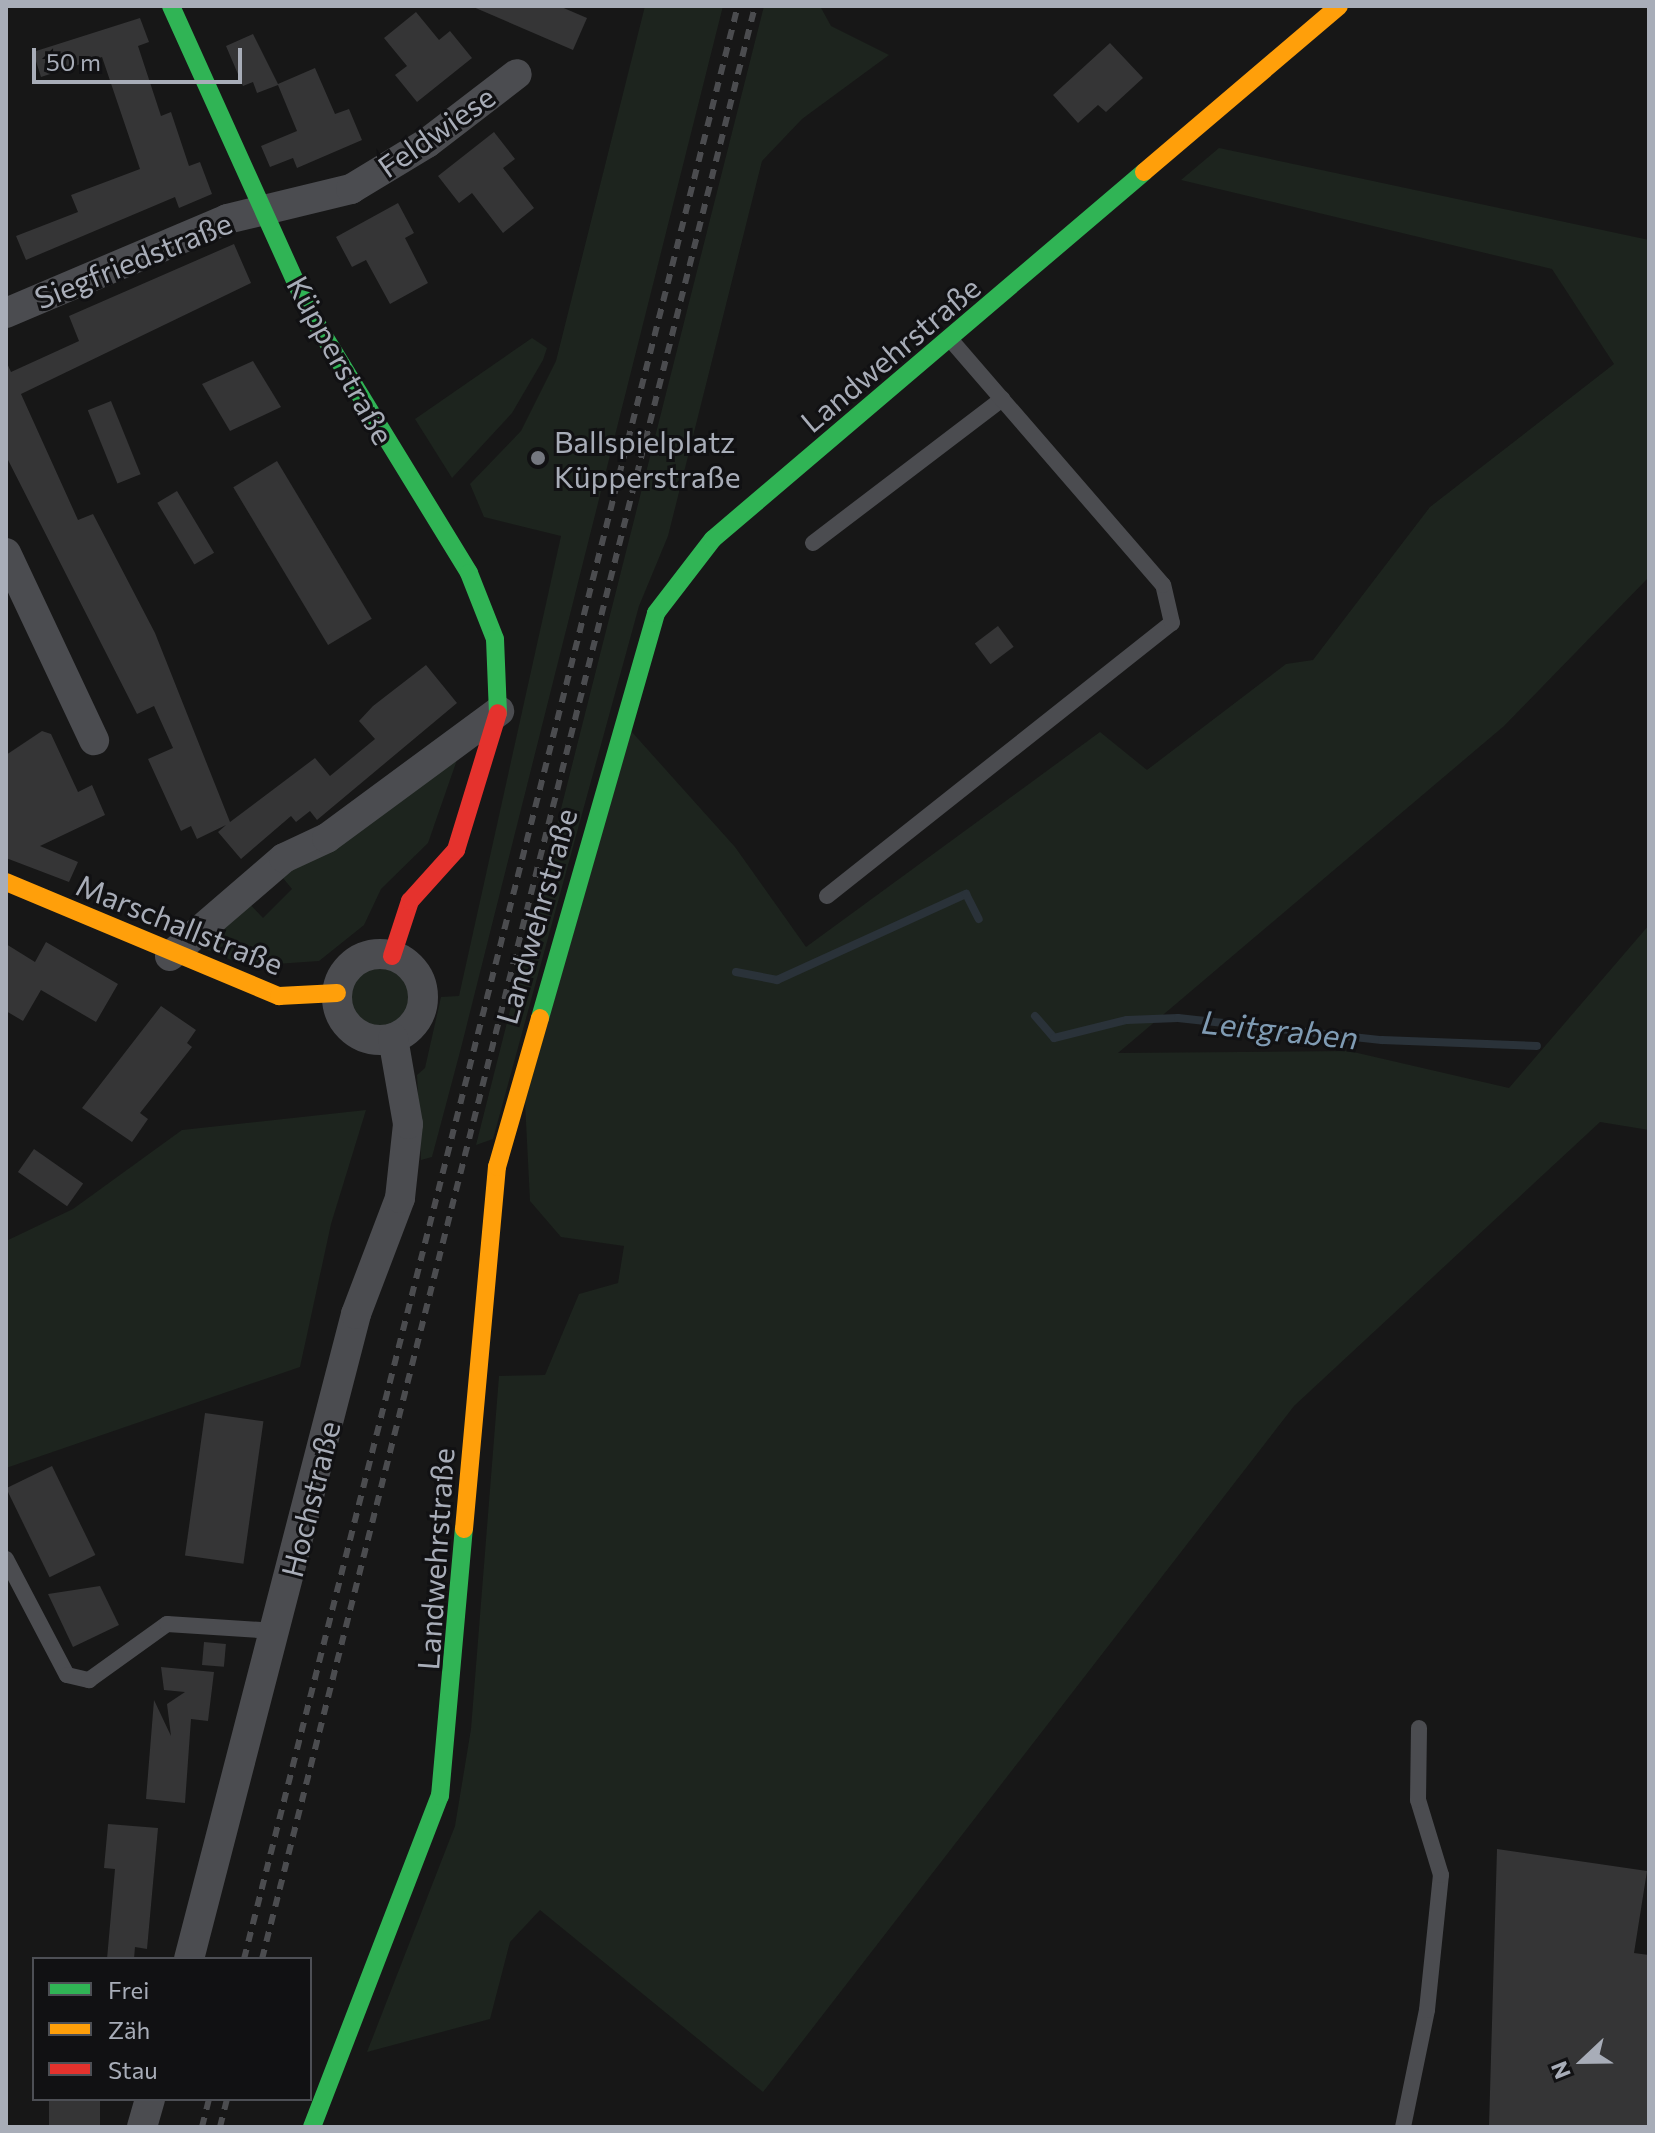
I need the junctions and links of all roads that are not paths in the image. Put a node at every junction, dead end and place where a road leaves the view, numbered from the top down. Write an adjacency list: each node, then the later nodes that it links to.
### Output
1 (171, 6): 4 (street, Küpperstraße)
2 (1339, 6): 6 (street, Landwehrstraße)
3 (517, 74): 4 (street, Feldwiese)
4 (261, 210): 5 (street, Siegfriedstraße); 10 (street, Küpperstraße)
5 (6, 313)
6 (951, 340): 7 (lane); 24 (street, Landwehrstraße)
7 (1002, 399): 8 (lane); 13 (lane)
8 (813, 543)
9 (6, 553): 11 (street)
10 (499, 711): 14 (street); 15 (street, Küpperstraße)
11 (94, 740)
12 (6, 882): 14 (street, Marschallstraße)
13 (827, 896)
14 (170, 956): 16 (street, Marschallstraße)
15 (392, 956): 16 (street); 17 (street)
16 (337, 993): 17 (street)
17 (393, 1038): 19 (street, Hochstraße)
18 (6, 1559): 19 (lane)
19 (276, 1631): 21 (street, Hochstraße)
20 (1419, 1728): 25 (lane)
21 (190, 1957)
22 (149, 2101): 23 (street)
23 (142, 2127)
24 (312, 2127)
25 (1403, 2127)

